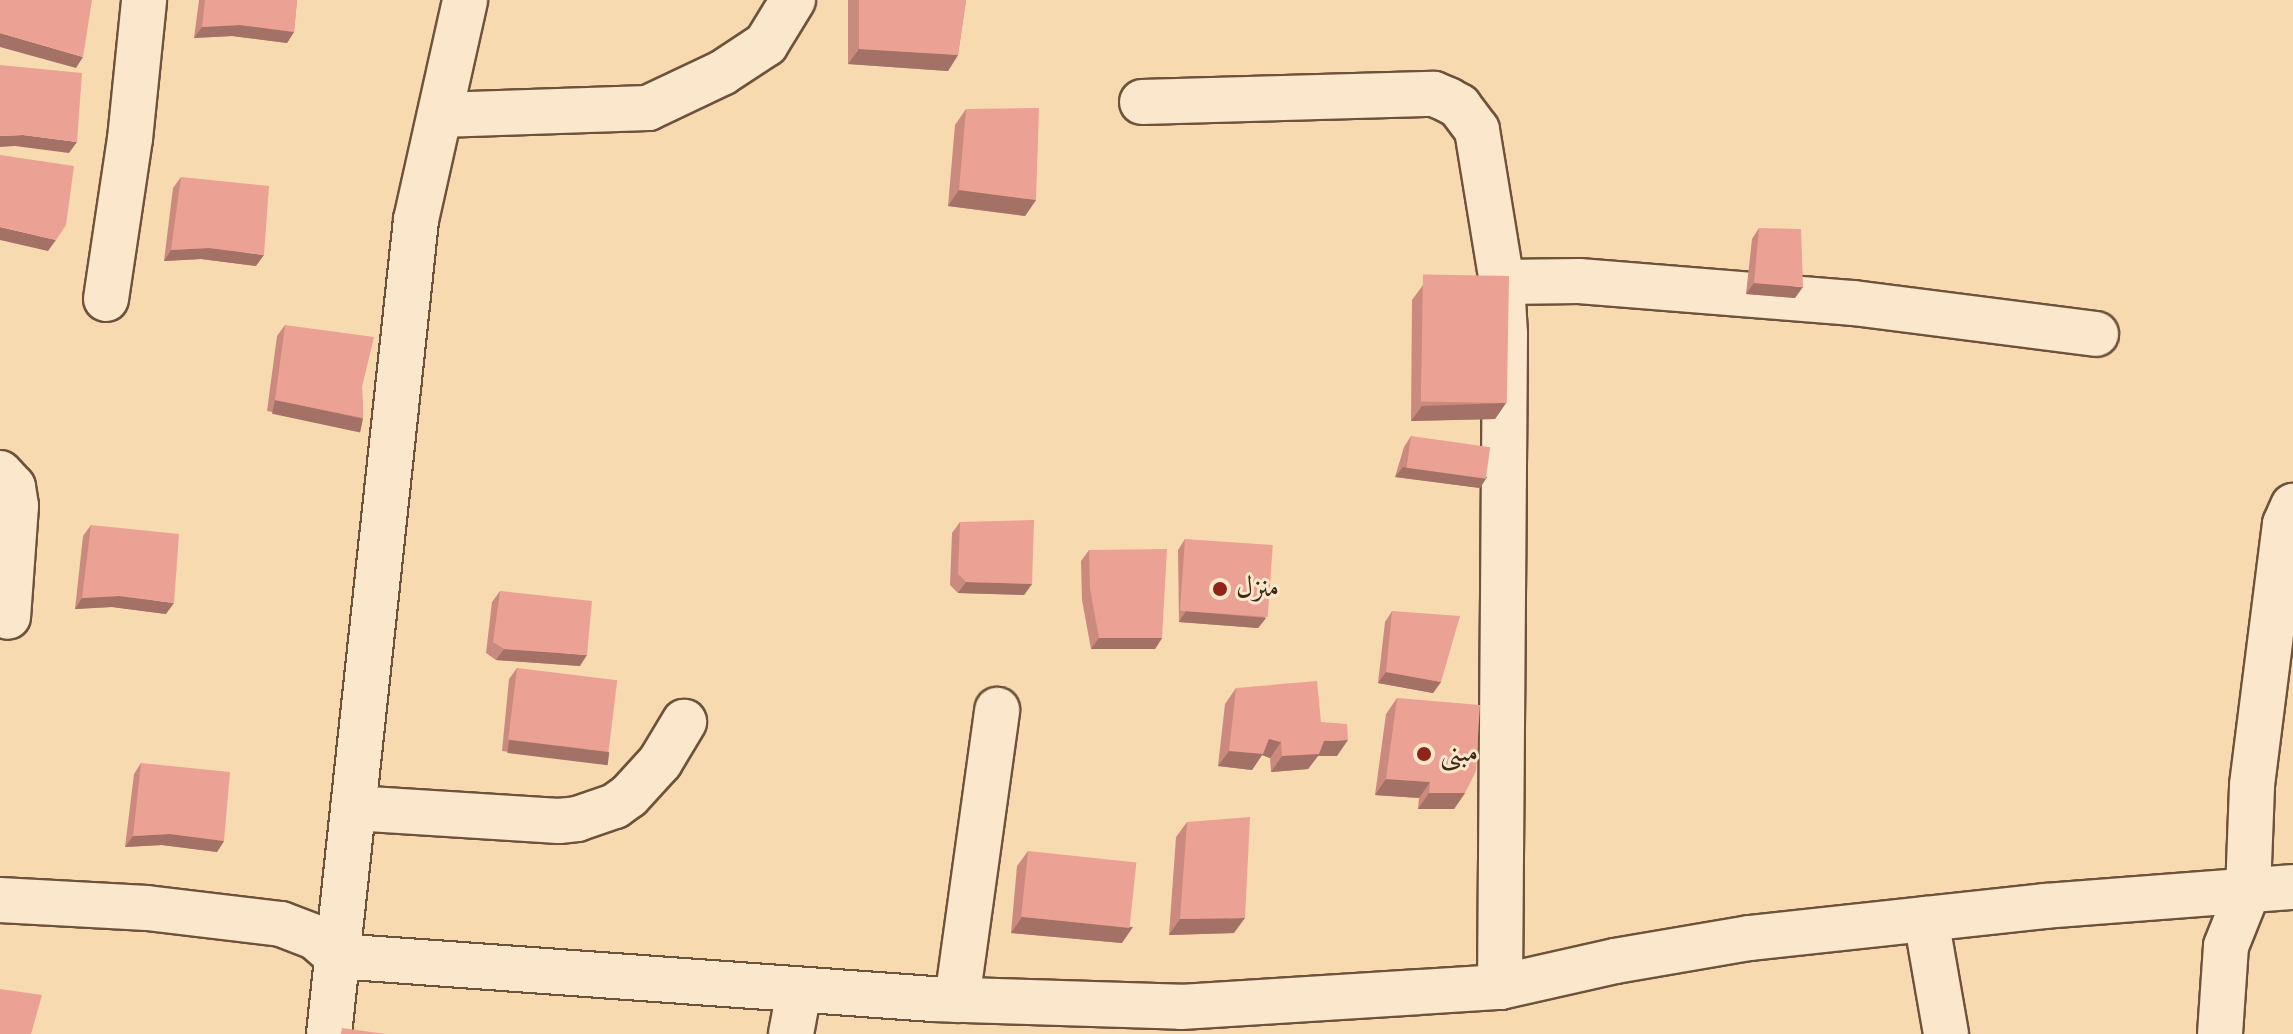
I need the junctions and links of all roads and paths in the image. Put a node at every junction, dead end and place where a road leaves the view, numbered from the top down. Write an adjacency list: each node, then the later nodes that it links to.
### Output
1 (144, 0): 7 (street)
2 (465, 0): 5 (street)
3 (793, 0): 5 (street)
4 (1142, 102): 6 (street)
5 (440, 115): 14 (street)
6 (1502, 282): 8 (street); 20 (street)
7 (106, 299)
8 (2096, 334)
9 (0, 473): 11 (street)
10 (2293, 506): 16 (street)
11 (8, 617)
12 (997, 710): 22 (street)
13 (684, 722): 14 (street)
14 (353, 808): 19 (street)
15 (2293, 887): 16 (street)
16 (2248, 891): 18 (street); 27 (street)
17 (0, 900): 19 (street)
18 (1926, 919): 20 (street); 26 (street)
19 (337, 956): 21 (street); 24 (street)
20 (1500, 987): 23 (street)
21 (799, 991): 22 (street); 25 (street)
22 (957, 1000): 23 (street)
23 (1181, 1020)
24 (329, 1034)
25 (791, 1034)
26 (1946, 1034)
27 (2220, 1034)

